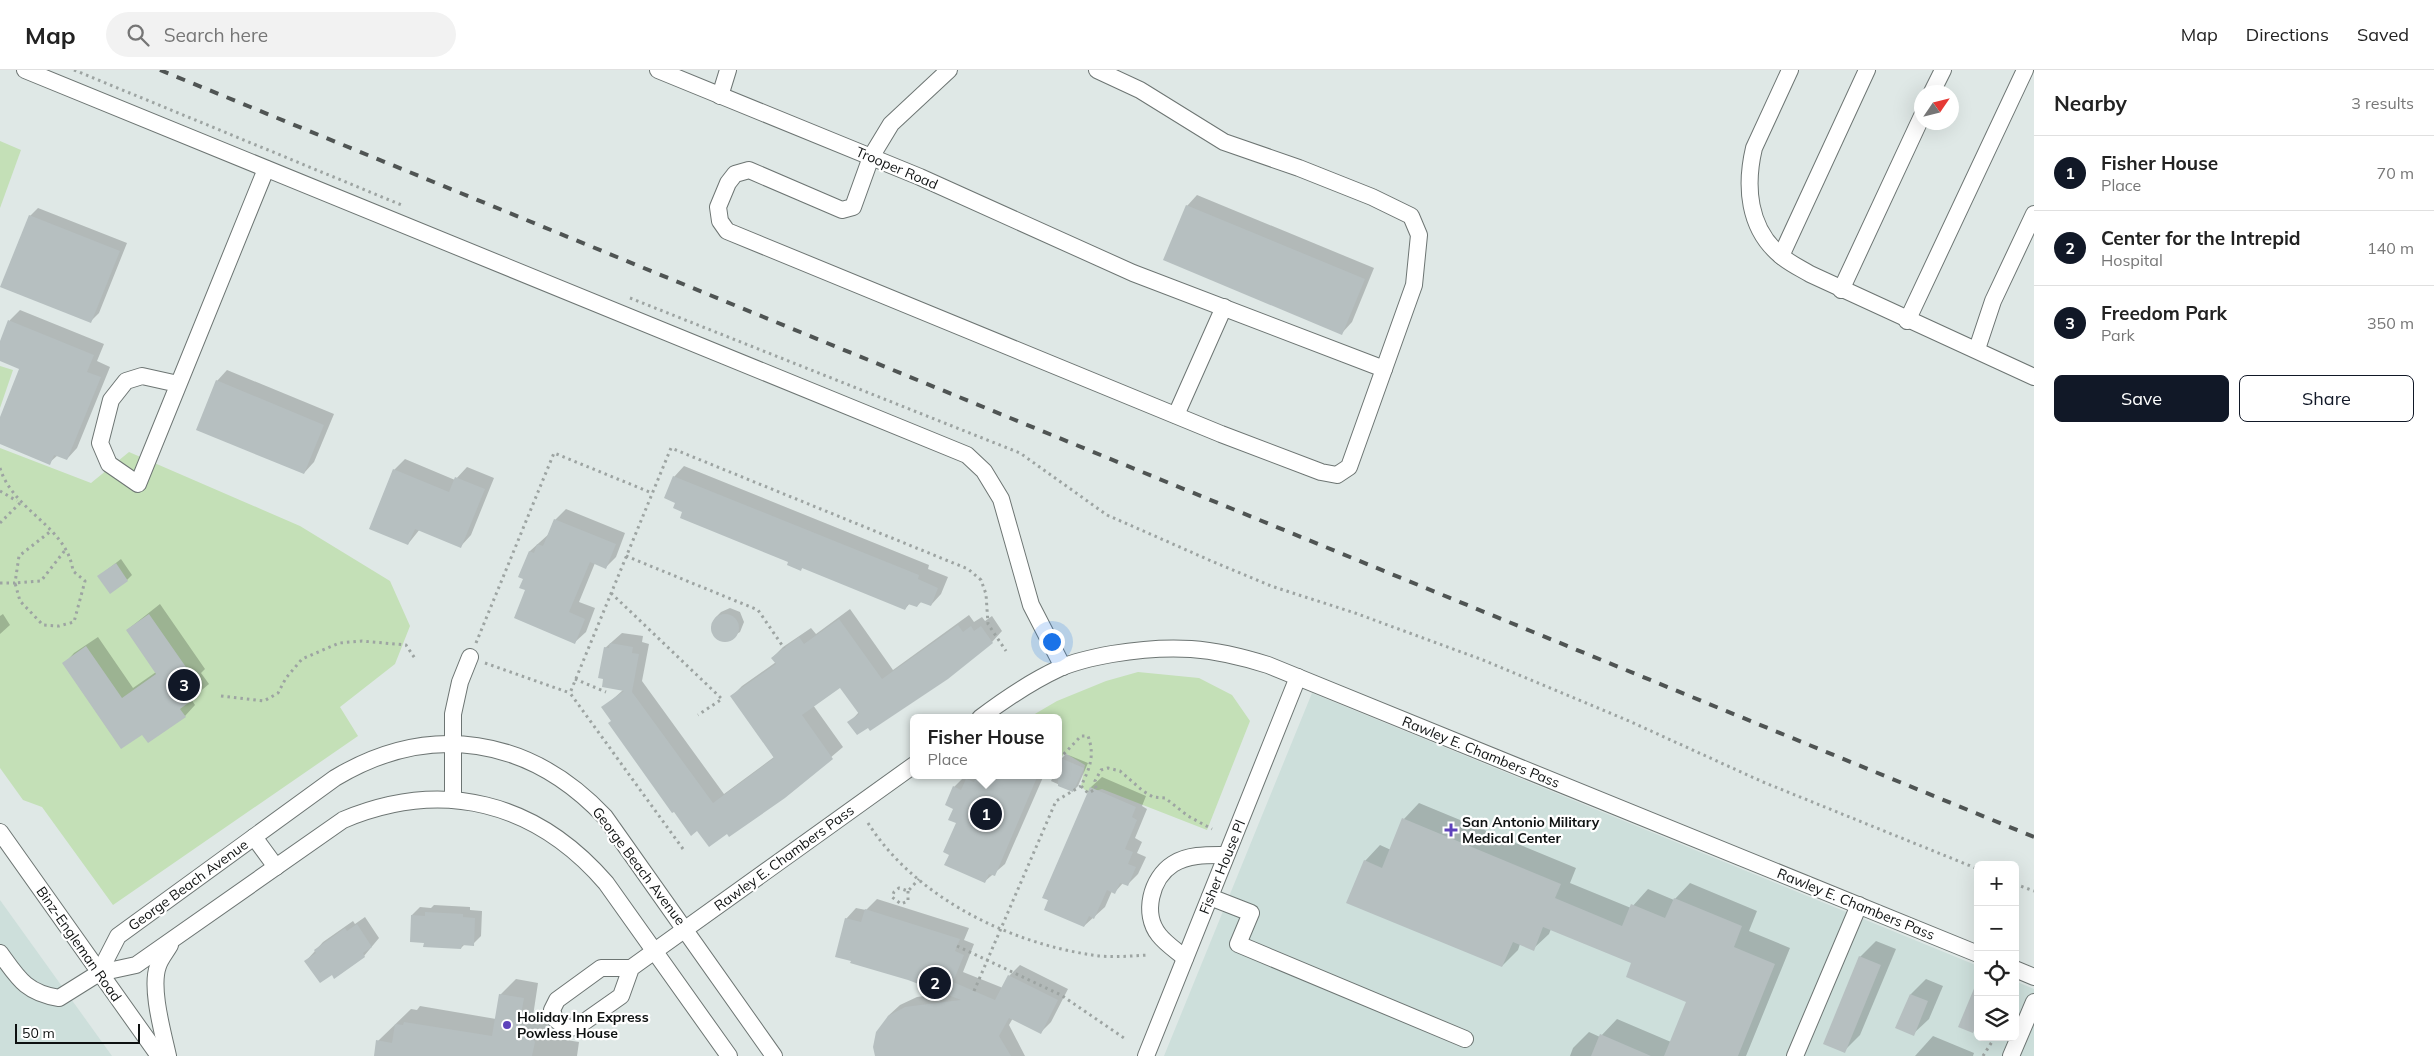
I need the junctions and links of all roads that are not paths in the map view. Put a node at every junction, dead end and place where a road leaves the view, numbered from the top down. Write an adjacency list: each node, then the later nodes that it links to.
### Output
1 (25, 70): 14 (street)
2 (658, 70): 11 (street, Trooper Road)
3 (728, 70): 11 (street)
4 (949, 70): 13 (street)
5 (1097, 70): 21 (street)
6 (1790, 70): 16 (street)
7 (1868, 70): 16 (street)
8 (1943, 70): 10 (street)
9 (2025, 70): 19 (street)
10 (1936, 85)
11 (720, 96): 13 (street, Trooper Road)
12 (1915, 130): 17 (street)
13 (871, 158): 18 (street, Trooper Road); 24 (street)
14 (266, 169): 23 (street); 26 (street)
15 (2034, 214): 20 (street)
16 (1781, 256): 17 (street)
17 (1841, 290): 19 (street)
18 (1224, 307): 21 (street, Trooper Road); 24 (street)
19 (1908, 321): 20 (street)
20 (1976, 349): 22 (street)
21 (1384, 369): 24 (street)
22 (2034, 377)
23 (178, 384): 23 (street)
24 (1176, 415)
25 (470, 657): 29 (street)
26 (1063, 667): 27 (street, Rawley E. Chambers Pass); 28 (street, Rawley E. Chambers Pass)
27 (1298, 677): 34 (street, Fisher House Pl); 37 (street, Rawley E. Chambers Pass)
28 (985, 714)
29 (453, 743): 31 (street); 33 (street, George Beach Avenue); 38 (street, George Beach Avenue)
30 (910, 768): 38 (street, Rawley E. Chambers Pass)
31 (453, 800): 35 (street); 40 (street)
32 (0, 832): 46 (street, Binz-Engleman Road)
33 (254, 837): 35 (street); 46 (street, George Beach Avenue)
34 (1226, 856): 36 (street, Fisher House Pl); 43 (street)
35 (276, 867): 39 (street)
36 (1210, 897): 43 (street, Fisher House Pl); 49 (street)
37 (1859, 905): 41 (street, Rawley E. Chambers Pass); 55 (street)
38 (686, 929): 40 (street, Rawley E. Chambers Pass); 53 (street, George Beach Avenue)
39 (174, 939): 46 (street); 51 (street)
40 (655, 951): 44 (street, Rawley E. Chambers Pass); 52 (street)
41 (1974, 952)
42 (0, 953): 46 (street)
43 (1185, 958): 54 (street, Fisher House Pl)
44 (631, 968): 44 (street)
45 (2019, 971): 47 (street)
46 (99, 973): 50 (street, Binz-Engleman Road)
47 (2034, 977)
48 (2034, 1002): 56 (street)
49 (1465, 1039)
50 (159, 1056)
51 (168, 1056)
52 (729, 1056)
53 (774, 1056)
54 (1146, 1056)
55 (1795, 1056)
56 (2012, 1056)

